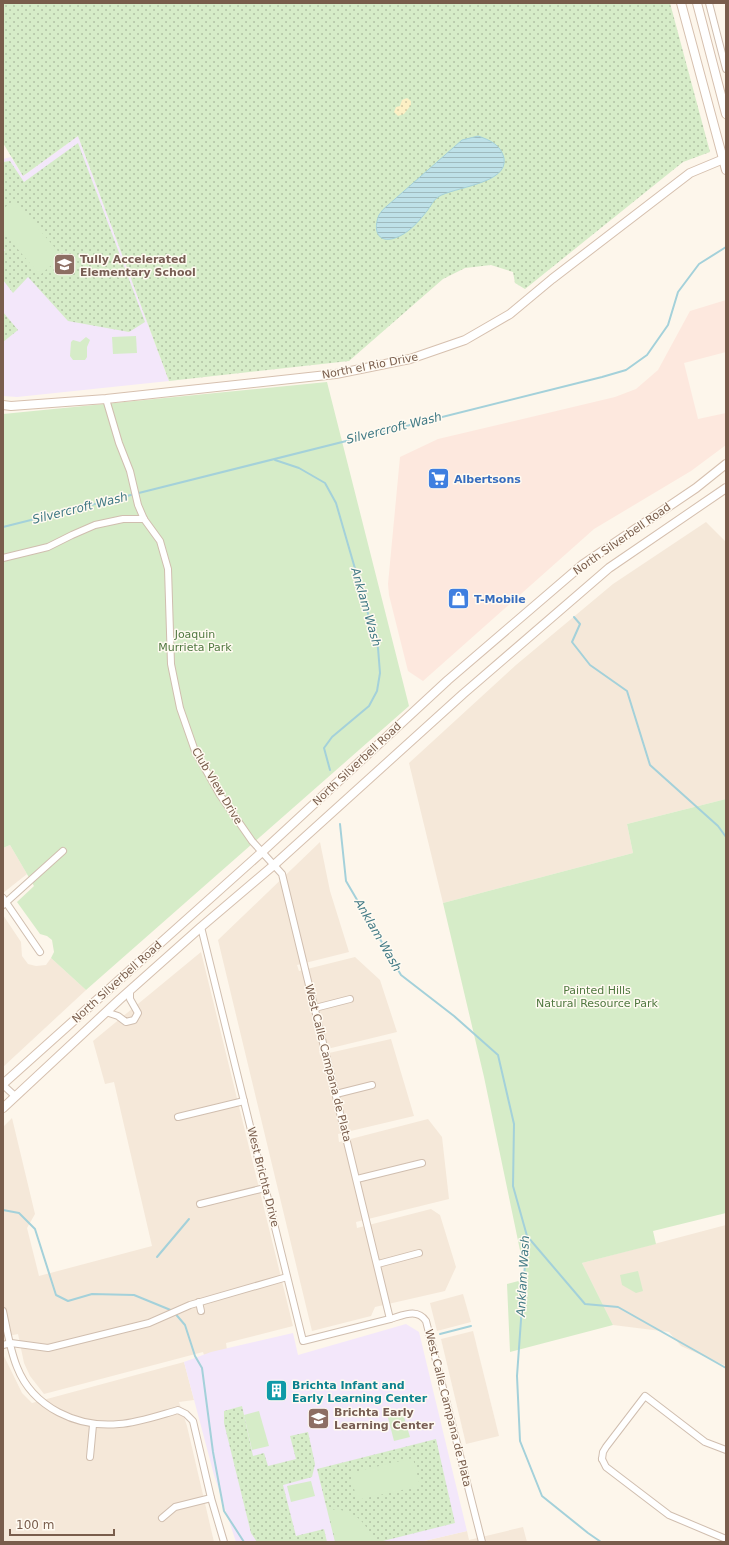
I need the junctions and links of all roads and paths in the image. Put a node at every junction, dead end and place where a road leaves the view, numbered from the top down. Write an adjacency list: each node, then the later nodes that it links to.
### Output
1 (681, 3): 6 (main road)
2 (697, 3): 5 (main road)
3 (709, 3): 4 (street)
4 (726, 69)
5 (726, 114)
6 (725, 158): 7 (main road); 8 (main road, North el Rio Drive)
7 (726, 170)
8 (106, 399): 9 (main road, North el Rio Drive); 12 (street, Club View Drive)
9 (3, 405)
10 (726, 464): 15 (main road, North Silverbell Road)
11 (726, 488): 16 (main road, North Silverbell Road)
12 (144, 519): 13 (street); 15 (street, Club View Drive)
13 (3, 558)
14 (62, 851): 17 (street)
15 (262, 852): 16 (street, Club View Drive); 18 (main road, North Silverbell Road)
16 (274, 865): 19 (main road, North Silverbell Road); 23 (street, West Calle Campana de Plata)
17 (4, 902): 20 (street)
18 (192, 915): 19 (main road); 26 (main road, North Silverbell Road)
19 (201, 927): 21 (main road, North Silverbell Road); 29 (street, West Brichta Drive)
20 (40, 952)
21 (130, 990): 24 (main road, North Silverbell Road); 24 (street, North Silverbell Road)
22 (350, 999): 23 (street)
23 (315, 1008): 27 (street, West Calle Campana de Plata)
24 (106, 1012): 28 (main road, North Silverbell Road)
25 (372, 1084): 27 (street)
26 (3, 1085): 28 (street)
27 (336, 1094): 33 (street, West Calle Campana de Plata)
28 (16, 1096): 30 (main road, North Silverbell Road)
29 (244, 1101): 31 (street); 34 (street, West Brichta Drive)
30 (3, 1108)
31 (178, 1117)
32 (422, 1163): 33 (street)
33 (357, 1178): 37 (street, West Calle Campana de Plata)
34 (265, 1188): 35 (street); 38 (street, West Brichta Drive)
35 (200, 1204)
36 (419, 1253): 37 (street)
37 (378, 1264): 42 (street, West Calle Campana de Plata)
38 (287, 1278): 39 (street); 42 (street, West Brichta Drive)
39 (200, 1302): 41 (street); 43 (street)
40 (3, 1311): 43 (street)
41 (201, 1311)
42 (390, 1319): 52 (street, West Calle Campana de Plata)
43 (10, 1343): 44 (street); 45 (street)
44 (3, 1345)
45 (93, 1425): 47 (street); 48 (street)
46 (726, 1450): 50 (street)
47 (90, 1457)
48 (211, 1498): 49 (street); 51 (street)
49 (162, 1518)
50 (726, 1539)
51 (224, 1542)
52 (482, 1542)

